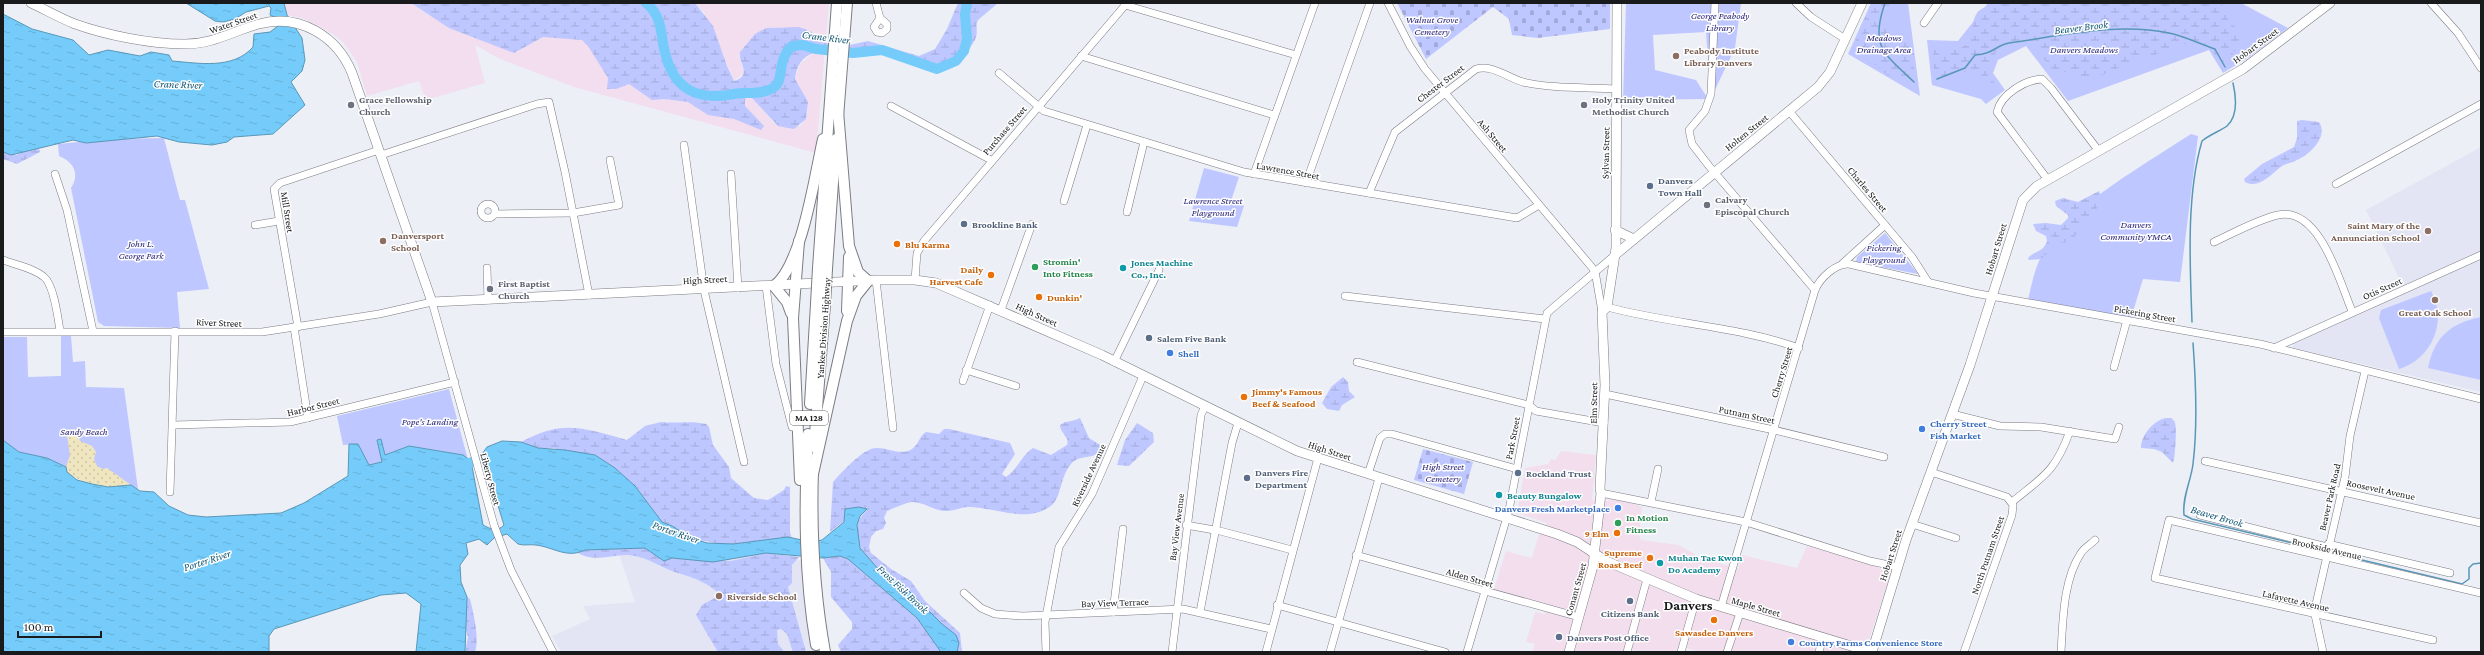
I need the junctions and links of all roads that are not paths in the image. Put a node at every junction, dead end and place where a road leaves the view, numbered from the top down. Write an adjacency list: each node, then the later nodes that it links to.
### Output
1 (31, 3): 16 (main road, Water Street)
2 (837, 3): 19 (highway, Yankee Division Highway / MA 128)
3 (847, 3): 19 (highway, Yankee Division Highway / MA 128)
4 (876, 3): 17 (street)
5 (1315, 3): 21 (street)
6 (1370, 3): 47 (street)
7 (1388, 3): 26 (street, Ash Street)
8 (1617, 3): 25 (main road, Sylvan Street)
9 (1715, 3): 42 (street)
10 (1796, 3): 20 (street)
11 (1862, 3): 20 (main road, Holten Street)
12 (1938, 3): 18 (street)
13 (2431, 3): 23 (street)
14 (1126, 4): 21 (street); 22 (street, Purchase Street)
15 (2324, 4): 37 (main road, Hobart Street)
16 (47, 6): 38 (main road, Water Street)
17 (880, 18)
18 (1924, 23)
19 (840, 36): 30 (highway, Yankee Division Highway / MA 128)
20 (1845, 39): 31 (main road, Holten Street)
21 (1296, 55): 32 (street)
22 (1081, 56): 29 (street, Purchase Street); 32 (street)
23 (2481, 68)
24 (999, 74): 29 (street, Lawrence Street)
25 (1616, 89): 26 (street, Chester Street); 59 (main road, Sylvan Street)
26 (1444, 92): 49 (street, Chester Street); 51 (street, Ash Street)
27 (2481, 104): 48 (street)
28 (891, 106): 40 (street)
29 (1038, 106): 33 (street, Lawrence Street); 40 (street, Purchase Street)
30 (834, 109): 36 (highway, Yankee Division Highway / MA 128); 36 (highway)
31 (1789, 111): 42 (main road, Holten Street); 58 (street, Charles Street)
32 (1274, 115): 45 (street)
33 (1087, 125): 34 (street, Lawrence Street); 50 (street)
34 (1144, 142): 45 (street, Lawrence Street); 52 (street)
35 (684, 145): 78 (street)
36 (832, 146): 41 (highway, Yankee Division Highway / MA 128); 41 (highway)
37 (2098, 150): 46 (main road, Hobart Street); 46 (street)
38 (380, 152): 53 (street, Mill Street); 55 (street, Mill Street); 84 (main road, Water Street)
39 (610, 160): 53 (street)
40 (991, 160): 71 (street, Purchase Street)
41 (830, 172): 61 (highway); 63 (highway); 85 (highway, Yankee Division Highway / MA 128, bridge)
42 (1715, 172): 60 (main road, Holten Street); 79 (street)
43 (56, 174): 96 (street)
44 (731, 174): 77 (street)
45 (1254, 174): 47 (street, Lawrence Street)
46 (2048, 180): 82 (main road, Hobart Street)
47 (1306, 183): 49 (street, Lawrence Street)
48 (2336, 184)
49 (1369, 193): 51 (street, Lawrence Street)
50 (1064, 201)
51 (1539, 205): 70 (street, Ash Street)
52 (1127, 212)
53 (573, 213): 54 (street); 80 (street)
54 (495, 214)
55 (279, 221): 57 (street); 94 (street, Mill Street)
56 (1032, 224): 87 (street)
57 (256, 225)
58 (1885, 225): 67 (street); 74 (street, Charles Street)
59 (1615, 230): 60 (main road); 64 (main road, Sylvan Street)
60 (1634, 239): 64 (main road, Holten Street)
61 (799, 241): 75 (highway); 76 (highway)
62 (2214, 242): 89 (street)
63 (849, 246): 72 (highway); 73 (highway)
64 (1615, 255): 70 (street, Park Street); 88 (main road, Elm Street)
65 (2481, 255): 89 (street, Otis Street)
66 (3, 260): 95 (street)
67 (1842, 264): 74 (street, Pickering Street); 79 (street)
68 (487, 268): 83 (street)
69 (1159, 270): 103 (street)
70 (1595, 271): 88 (street); 91 (street, Park Street)
71 (915, 280): 72 (main road, High Street); 86 (main road, High Street)
72 (872, 281): 73 (main road, High Street); 93 (highway); 123 (street)
73 (848, 282): 75 (main road, High Street); 93 (highway)
74 (1928, 282): 82 (street, Pickering Street)
75 (796, 285): 76 (main road, High Street); 90 (highway)
76 (770, 286): 77 (main road, High Street); 90 (highway); 121 (street)
77 (738, 288): 78 (main road, High Street)
78 (704, 290): 80 (main road, High Street); 129 (street)
79 (1815, 290): 100 (street, Cherry Street)
80 (589, 295): 83 (main road, High Street)
81 (1345, 296): 91 (street)
82 (1992, 296): 92 (street, Pickering Street); 116 (main road, Hobart Street)
83 (488, 300): 84 (main road, High Street)
84 (432, 302): 94 (street, River Street); 110 (street, Liberty Street)
85 (820, 304): 133 (highway, Yankee Division Highway / MA 128); 141 (highway, Yankee Division Highway / MA 128)
86 (990, 305): 87 (main road, High Street); 106 (street)
87 (1001, 310): 103 (main road, High Street)
88 (1604, 310): 100 (street); 112 (main road, Elm Street)
89 (2352, 312): 99 (street, Otis Street)
90 (793, 318): 141 (highway)
91 (1545, 319): 114 (street, Park Street)
92 (2128, 320): 101 (street, Pickering Street); 105 (street)
93 (847, 321): 133 (highway)
94 (296, 327): 97 (street, River Street); 117 (street, Mill Street)
95 (60, 331): 96 (street, River Street); 98 (street, River Street)
96 (93, 331): 97 (street, River Street)
97 (175, 331): 120 (street)
98 (3, 332)
99 (2290, 339): 101 (street, Otis Street); 102 (street)
100 (1799, 348): 124 (street, Cherry Street)
101 (2274, 348): 102 (street, Pickering Street)
102 (2295, 353): 107 (street, Pickering Street)
103 (1114, 362): 108 (main road, High Street)
104 (1356, 362): 114 (street)
105 (2114, 367)
106 (966, 370): 109 (street); 111 (street)
107 (2365, 371): 113 (street, Pickering Street); 136 (street, Beaver Park Road)
108 (1143, 376): 115 (main road, High Street); 173 (street, Riverside Avenue)
109 (963, 381)
110 (455, 382): 117 (street, Harbor Street); 180 (street, Liberty Street)
111 (1016, 386)
112 (1605, 394): 119 (main road, Elm Street); 124 (street, Putnam Street)
113 (2481, 399)
114 (1529, 405): 119 (street); 130 (street, Park Street)
115 (1205, 406): 118 (main road, High Street); 147 (street, Bay View Avenue)
116 (1952, 414): 125 (street); 132 (main road, Hobart Street)
117 (308, 418): 120 (street, Harbor Street)
118 (1238, 424): 127 (main road, High Street); 149 (street)
119 (1604, 424): 138 (main road, Elm Street)
120 (173, 426): 137 (street)
121 (792, 427)
122 (2119, 427): 125 (street)
123 (893, 428)
124 (1774, 430): 126 (street, Putnam Street); 144 (street, Cherry Street)
125 (2070, 431): 140 (street)
126 (1884, 457)
127 (1318, 458): 134 (main road, High Street); 154 (street)
128 (2205, 461): 136 (street, Roosevelt Avenue)
129 (744, 462)
130 (1517, 469): 134 (street); 143 (street, Park Street)
131 (1658, 469): 139 (street)
132 (1931, 472): 140 (street); 146 (main road, Hobart Street)
133 (813, 474): 150 (highway, Yankee Division Highway / MA 128)
134 (1368, 474): 135 (main road, High Street)
135 (1379, 478): 143 (main road, High Street); 156 (street)
136 (2341, 491): 145 (street, Roosevelt Avenue); 153 (street, Beaver Park Road)
137 (170, 492)
138 (1601, 493): 139 (street); 155 (main road, Elm Street)
139 (1652, 502): 144 (street)
140 (2012, 502): 195 (street, North Putnam Street)
141 (805, 514): 150 (highway, Yankee Division Highway / MA 128)
142 (2200, 515): 153 (street, Brookside Avenue)
143 (1507, 518): 155 (main road, High Street); 163 (street, Park Street)
144 (1746, 522): 159 (street); 168 (street, Cherry Street)
145 (2481, 523)
146 (1912, 524): 151 (street); 159 (main road, Hobart Street)
147 (1186, 525): 149 (street); 169 (street, Bay View Avenue)
148 (1123, 529): 170 (street)
149 (1216, 530): 154 (street); 171 (street)
150 (808, 532): 158 (highway, Yankee Division Highway / MA 128)
151 (1956, 538)
152 (2095, 540): 196 (street)
153 (2328, 545): 157 (street, Beaver Park Road); 160 (street, Brookside Avenue)
154 (1292, 550): 167 (street)
155 (1596, 554): 162 (main road, Maple Street); 175 (main road, Conant Street)
156 (1356, 555): 163 (street, Alden Street); 176 (street)
157 (2325, 558): 161 (street, Brookside Avenue); 165 (street, Brookside Avenue); 174 (street, Beaver Park Road)
158 (810, 564): 181 (highway, Yankee Division Highway / MA 128); 182 (highway, Yankee Division Highway / MA 128)
159 (1898, 567): 194 (main road, Hobart Street)
160 (2450, 573)
161 (2155, 578): 174 (street, Lafayette Avenue)
162 (1647, 579): 166 (main road, Maple Street); 190 (street)
163 (1486, 592): 175 (street, Alden Street); 188 (street, Park Street)
164 (964, 593): 173 (street, Bay View Terrace)
165 (2481, 593)
166 (1696, 599): 168 (main road, Maple Street); 191 (street)
167 (1277, 605): 176 (street); 177 (street)
168 (1721, 608): 172 (main road, Maple Street)
169 (1177, 609): 170 (street, Bay View Terrace); 171 (street, Bay View Terrace); 184 (street, Bay View Avenue)
170 (1113, 612): 173 (street, Bay View Terrace)
171 (1200, 612): 177 (street, Bay View Terrace)
172 (1740, 613): 178 (main road, Maple Street); 192 (street)
173 (1047, 615): 183 (street, Riverside Avenue)
174 (2316, 615): 179 (street, Lafayette Avenue); 197 (street, Beaver Park Road)
175 (1579, 616): 189 (main road, Conant Street)
176 (1338, 622): 186 (street); 187 (street)
177 (1271, 628): 185 (street)
178 (1823, 637): 193 (street); 194 (main road, Maple Street)
179 (2433, 640)
180 (553, 652)
181 (818, 652)
182 (825, 652)
183 (1046, 652)
184 (1172, 652)
185 (1266, 652)
186 (1330, 652)
187 (1444, 652)
188 (1467, 652)
189 (1569, 652)
190 (1627, 652)
191 (1681, 652)
192 (1727, 652)
193 (1819, 652)
194 (1871, 652)
195 (1964, 652)
196 (2061, 652)
197 (2323, 652)

